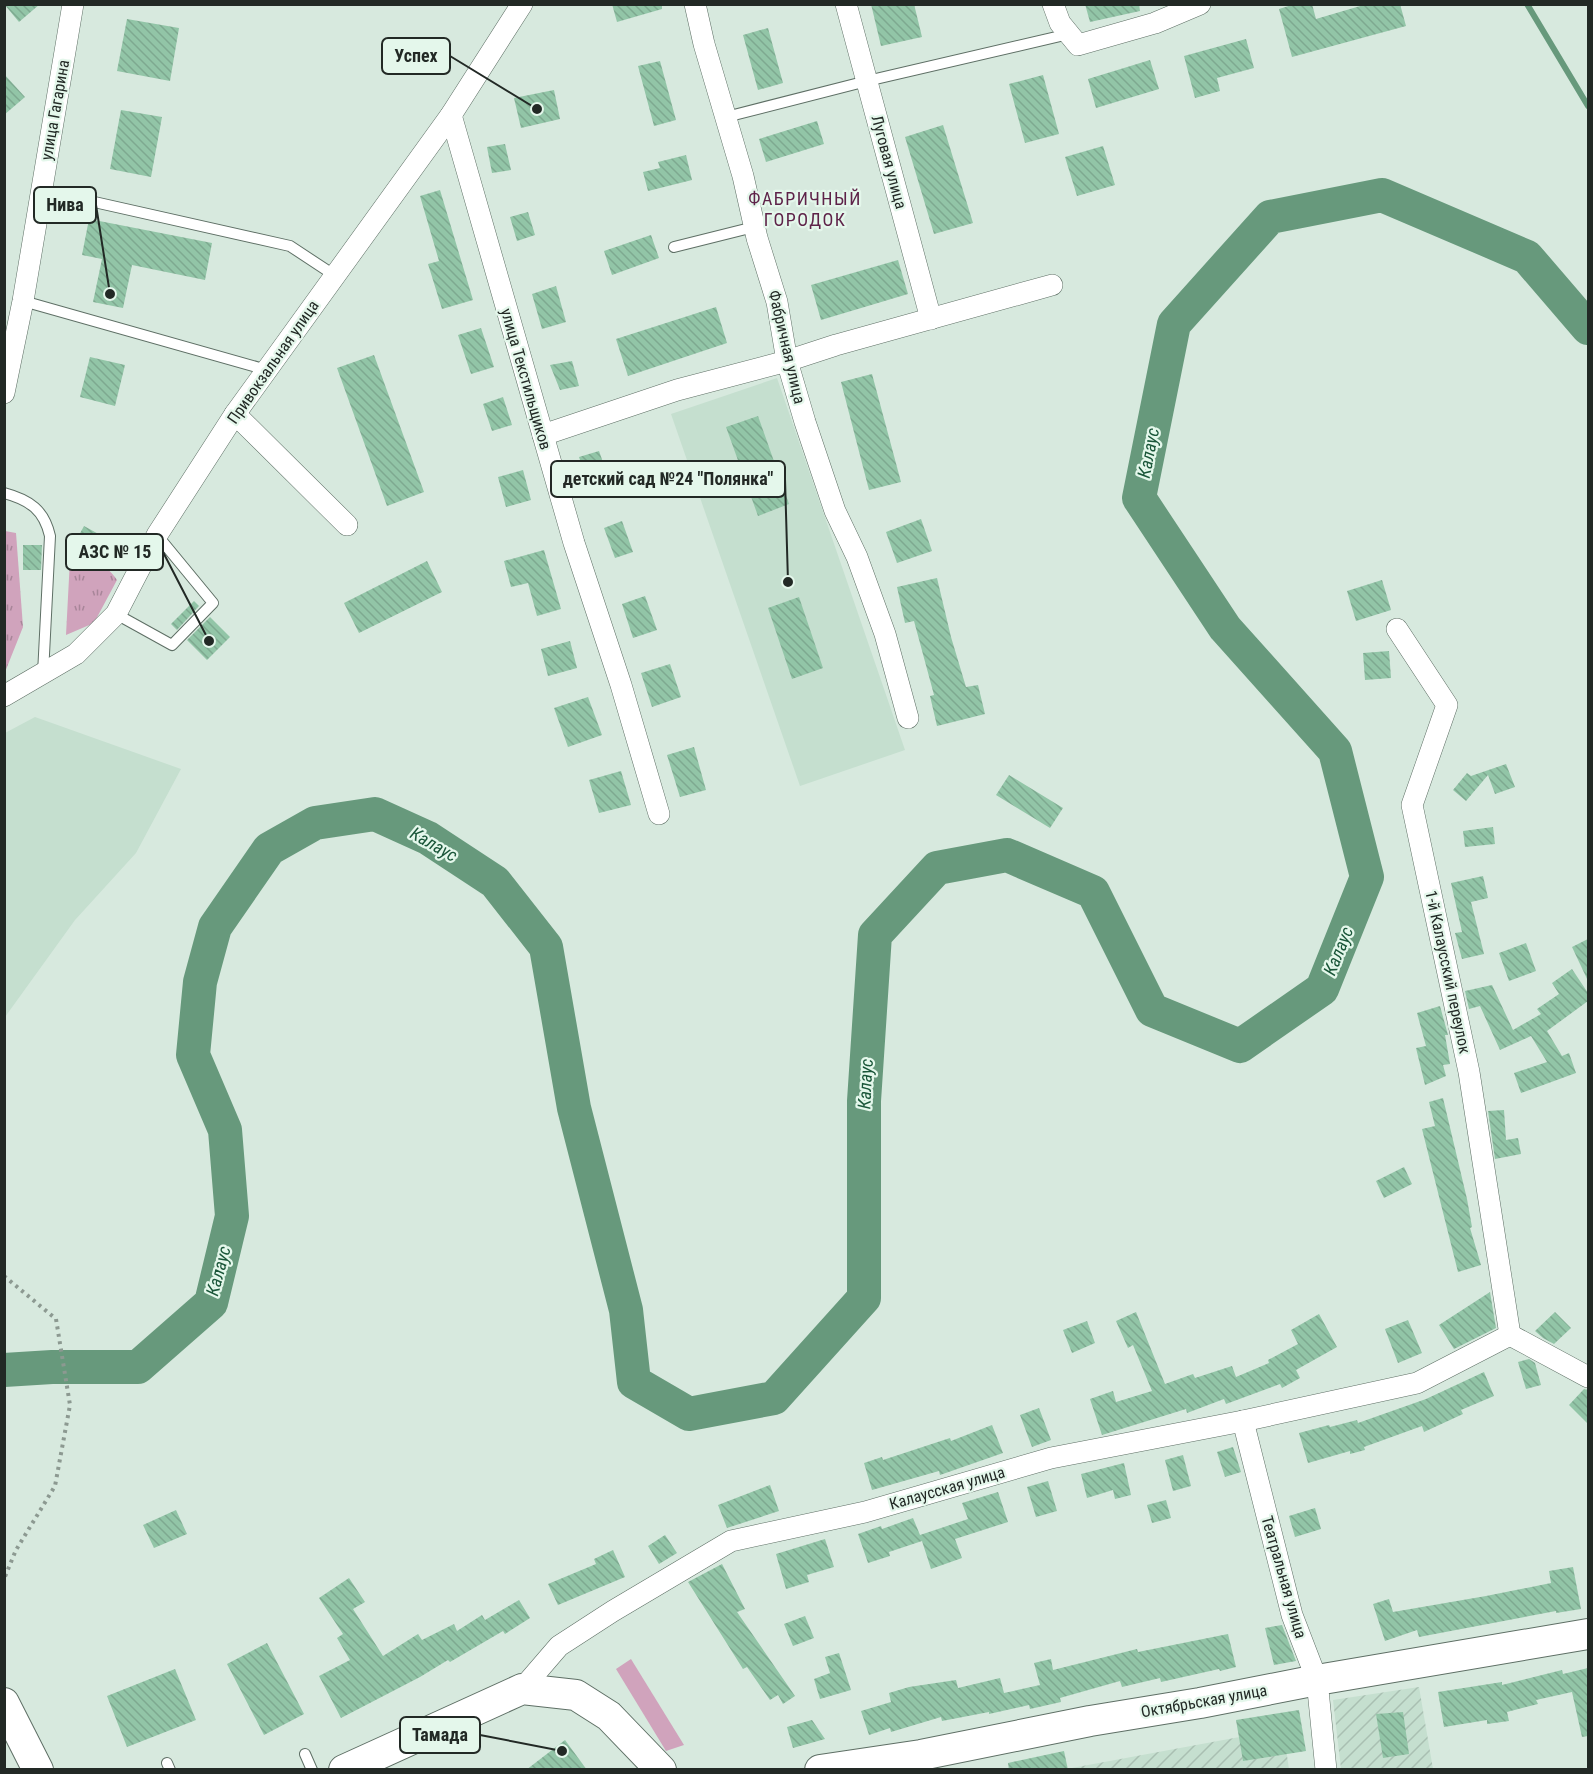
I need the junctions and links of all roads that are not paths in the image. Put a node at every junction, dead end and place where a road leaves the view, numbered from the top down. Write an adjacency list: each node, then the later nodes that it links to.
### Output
1 (73, 4): 11 (street, улица Гагарина)
2 (522, 4): 9 (street, Привокзальная улица)
3 (695, 4): 10 (street, Фабричная улица)
4 (846, 4): 8 (street, Луговая улица)
5 (1053, 4): 7 (street)
6 (1200, 4): 7 (street)
7 (1069, 34): 8 (lane)
8 (867, 81): 10 (lane); 17 (street, Луговая улица)
9 (451, 115): 14 (street, Привокзальная улица); 22 (street, улица Текстильщиков)
10 (726, 117): 12 (street, Фабричная улица)
11 (41, 190): 14 (lane); 16 (street, улица Гагарина)
12 (754, 227): 13 (lane); 18 (street, Фабричная улица)
13 (674, 247)
14 (334, 275): 19 (street, Привокзальная улица)
15 (1052, 285): 17 (street)
16 (23, 301): 19 (lane); 20 (street, улица Гагарина)
17 (931, 319): 18 (street)
18 (788, 361): 22 (street); 30 (street, Фабричная улица)
19 (267, 370): 21 (street, Привокзальная улица)
20 (4, 393)
21 (235, 414): 24 (street); 25 (street, Привокзальная улица)
22 (543, 435): 31 (street, улица Текстильщиков)
23 (4, 493): 28 (lane)
24 (346, 525)
25 (157, 535): 26 (street, Привокзальная улица); 26 (lane)
26 (116, 614): 28 (street, Привокзальная улица)
27 (1397, 629): 32 (street, 1-й Калаусский переулок)
28 (43, 674): 29 (street, Привокзальная улица)
29 (4, 696)
30 (908, 718)
31 (658, 814)
32 (1510, 1335): 33 (street); 34 (street, Калаусская улица)
33 (1588, 1377)
34 (1243, 1421): 36 (street, Театральная улица); 37 (street, Калаусская улица)
35 (1588, 1634): 36 (main road, Октябрьская улица)
36 (1317, 1680): 46 (main road, Октябрьская улица); 47 (street, Театральная улица)
37 (522, 1689): 44 (main road, Калаусская улица); 45 (main road)
38 (4, 1703): 42 (main road)
39 (4, 1725): 41 (main road)
40 (305, 1754): 43 (lane)
41 (27, 1770)
42 (38, 1770)
43 (312, 1770)
44 (344, 1770)
45 (661, 1770)
46 (820, 1770)
47 (1326, 1770)

